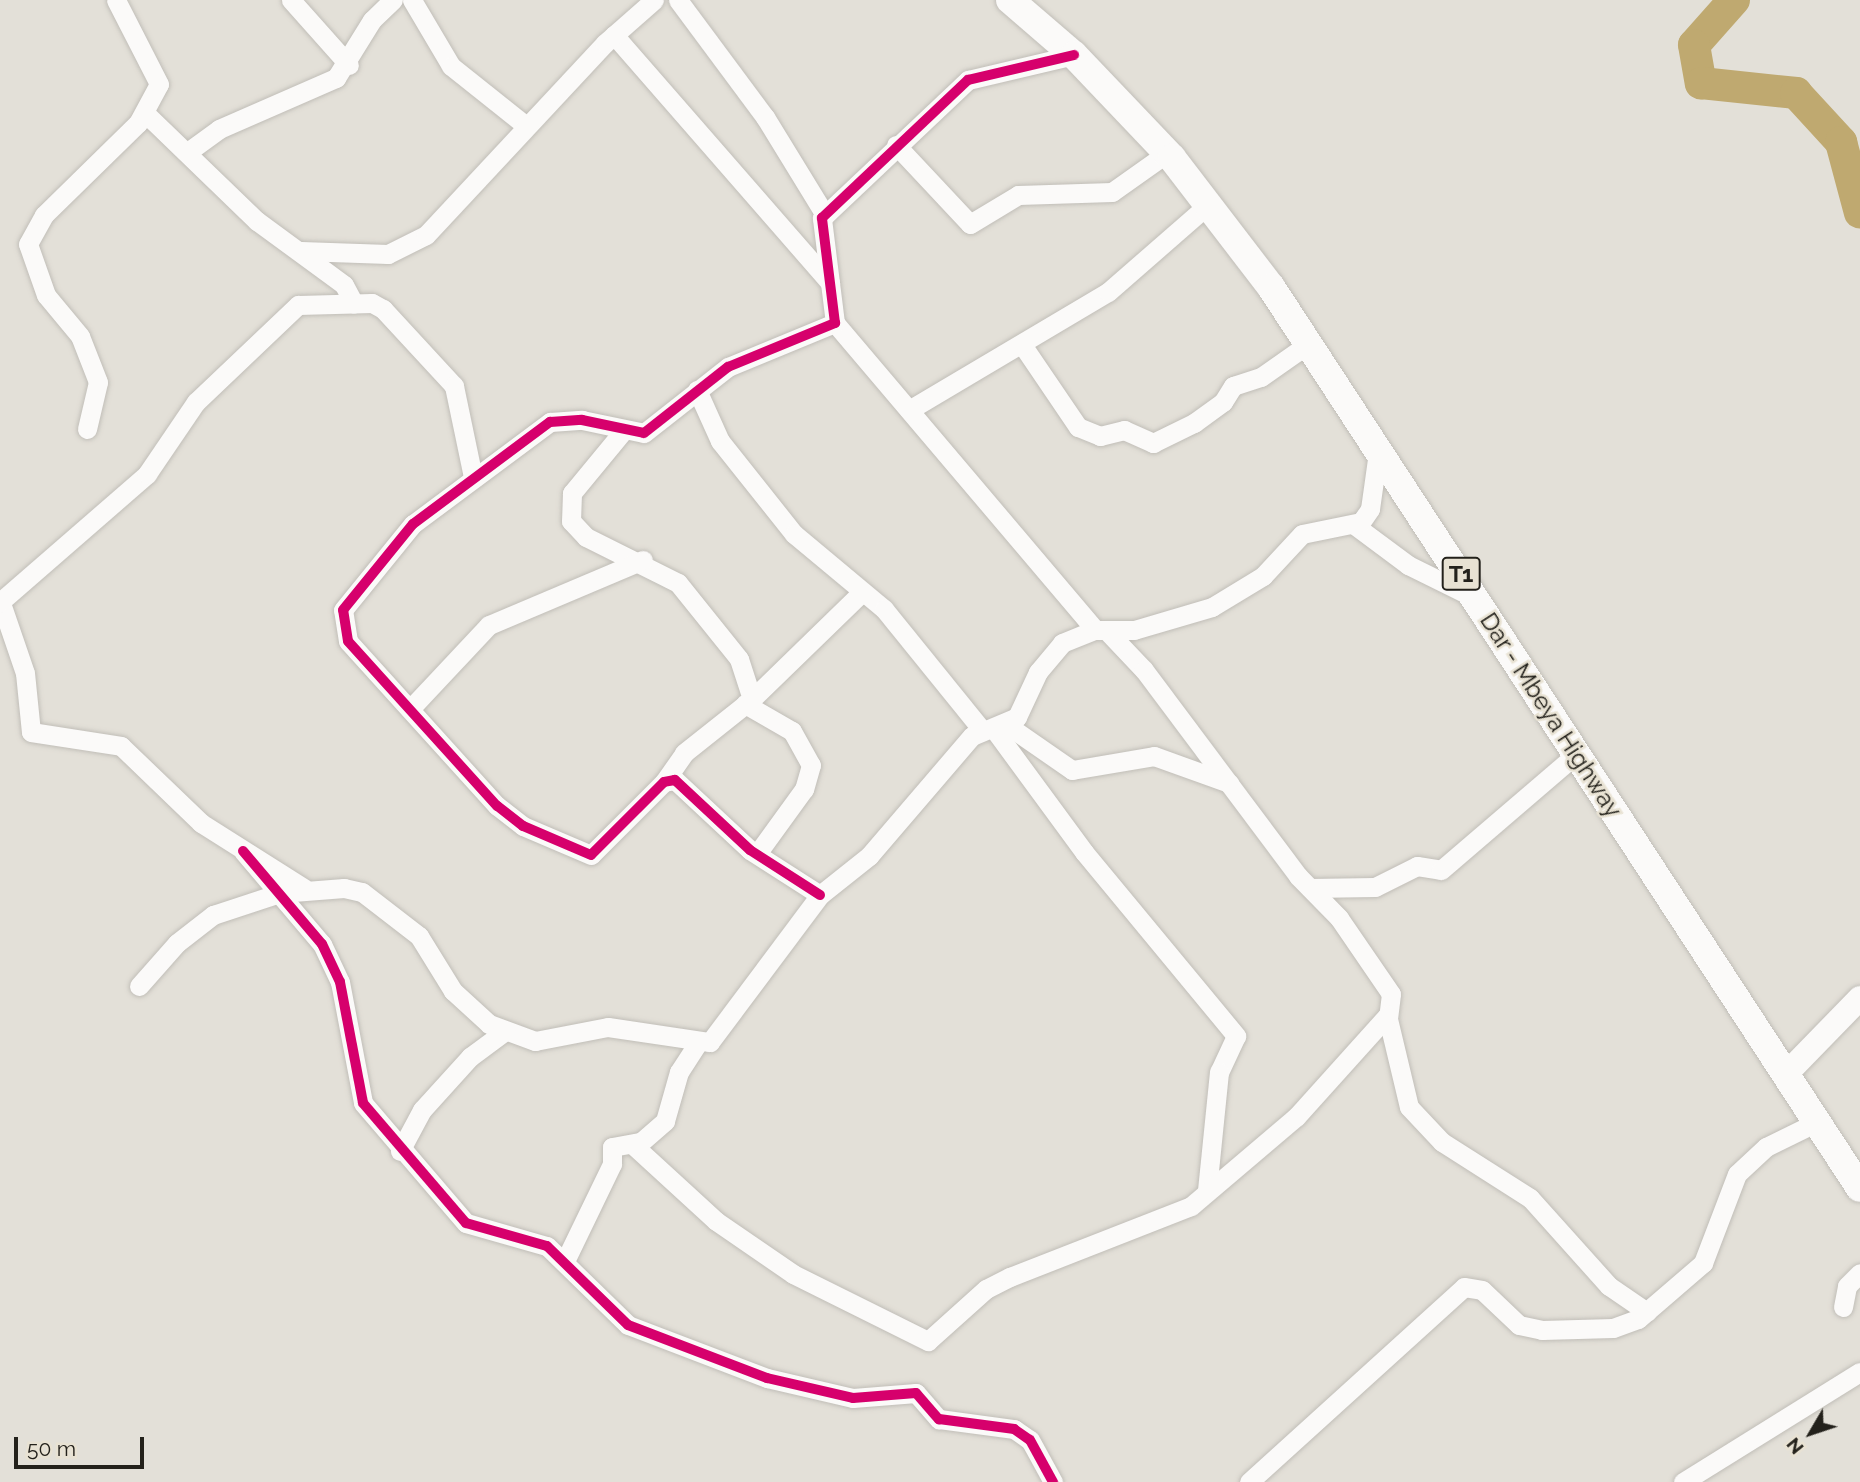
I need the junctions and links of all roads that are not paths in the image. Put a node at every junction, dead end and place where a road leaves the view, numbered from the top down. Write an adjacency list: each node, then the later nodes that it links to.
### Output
1 (116, 0): 11 (street)
2 (291, 0): 10 (street)
3 (393, 0): 10 (street)
4 (412, 0): 12 (street)
5 (654, 0): 8 (street)
6 (678, 0): 17 (street)
7 (1010, 0): 9 (highway, Dar - Mbeya Highway / T1)
8 (614, 35): 12 (street); 19 (street)
9 (1074, 55): 13 (street); 15 (highway, Dar - Mbeya Highway / T1)
10 (349, 65): 14 (street)
11 (145, 113): 14 (street); 26 (street)
12 (526, 125): 18 (street)
13 (896, 145): 15 (street); 17 (street)
14 (189, 151): 18 (street)
15 (1167, 153): 16 (highway, Dar - Mbeya Highway / T1)
16 (1209, 204): 22 (highway, Dar - Mbeya Highway / T1); 23 (street)
17 (825, 215): 19 (street)
18 (301, 251): 20 (street)
19 (830, 283): 21 (street)
20 (354, 304): 29 (street); 34 (street)
21 (835, 323): 24 (street); 25 (street)
22 (1308, 344): 23 (street); 28 (highway, Dar - Mbeya Highway / T1)
23 (1023, 346): 25 (street)
24 (697, 390): 27 (street); 32 (street)
25 (909, 410): 35 (street)
26 (88, 429)
27 (624, 430): 29 (street); 31 (street)
28 (1378, 452): 30 (street); 33 (highway, Dar - Mbeya Highway / T1)
29 (473, 477): 37 (street)
30 (1353, 524): 33 (street); 35 (street)
31 (643, 560): 36 (street); 37 (street)
32 (862, 592): 36 (street); 38 (street)
33 (1476, 598): 39 (highway, Dar - Mbeya Highway / T1)
34 (0, 601): 42 (street)
35 (1100, 630): 38 (street); 41 (street)
36 (748, 701): 40 (street); 43 (street)
37 (411, 709): 40 (street)
38 (994, 727): 41 (street); 47 (street); 58 (street)
39 (1575, 755): 45 (street); 53 (highway, Dar - Mbeya Highway / T1)
40 (664, 782): 43 (street)
41 (1229, 783): 45 (street)
42 (243, 851): 44 (street); 46 (street)
43 (757, 854): 47 (street)
44 (304, 888): 46 (street); 51 (street)
45 (1310, 888): 50 (street)
46 (280, 893): 48 (street); 56 (street)
47 (820, 895): 52 (street)
48 (139, 986)
49 (1860, 998): 53 (main road)
50 (1388, 1015): 58 (street); 62 (street)
51 (505, 1031): 52 (street); 56 (street)
52 (698, 1043): 55 (street)
53 (1788, 1072): 54 (highway, Dar - Mbeya Highway / T1)
54 (1815, 1123): 57 (highway, Dar - Mbeya Highway / T1); 62 (street)
55 (632, 1143): 58 (street); 59 (street)
56 (400, 1151): 59 (street)
57 (1860, 1188)
58 (1207, 1190)
59 (566, 1259): 64 (street)
60 (1860, 1273): 61 (street)
61 (1843, 1307)
62 (1647, 1312): 65 (street)
63 (1860, 1372): 66 (street)
64 (1053, 1482)
65 (1249, 1482)
66 (1683, 1482)

